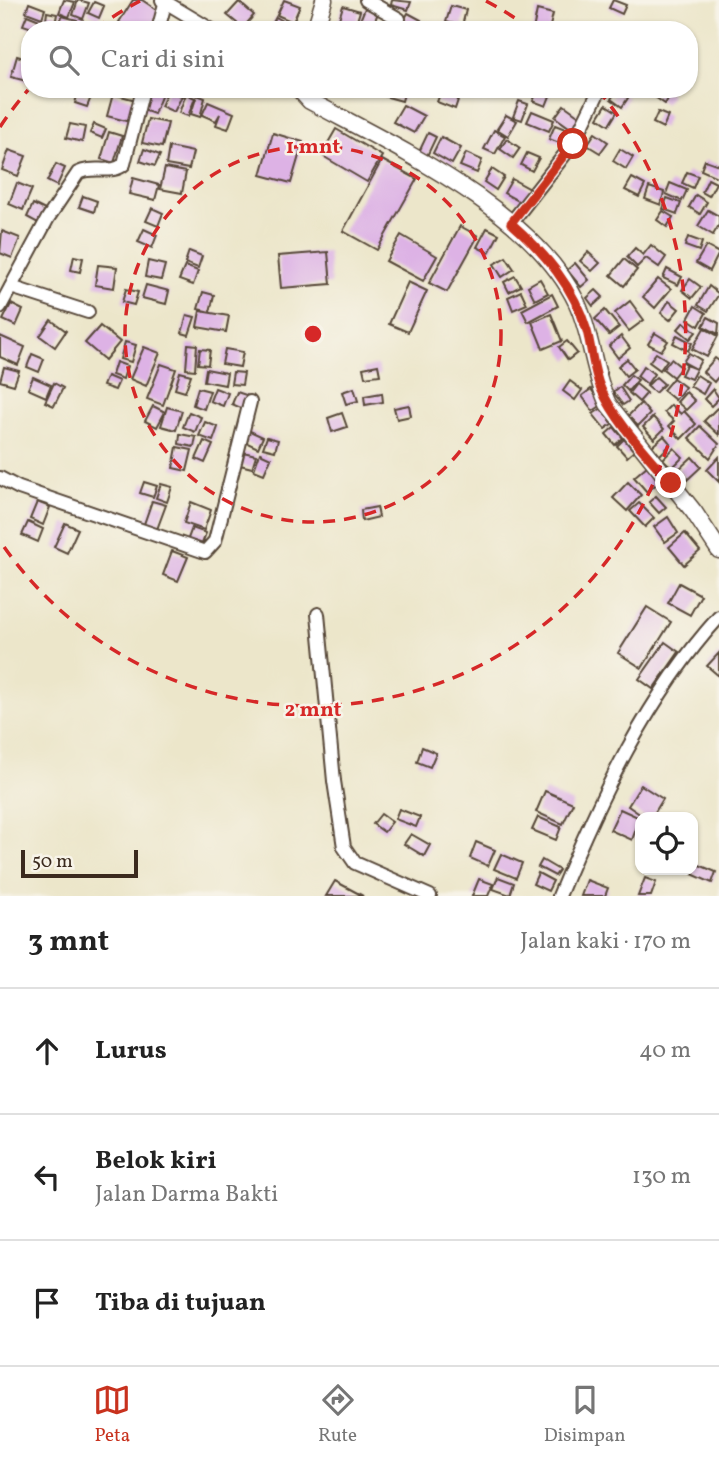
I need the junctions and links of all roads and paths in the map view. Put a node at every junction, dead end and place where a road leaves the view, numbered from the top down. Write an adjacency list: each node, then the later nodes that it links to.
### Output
1 (324, 0): 7 (street)
2 (366, 0): 4 (street)
3 (165, 1): 5 (street); 6 (street)
4 (399, 19)
5 (160, 21)
6 (197, 21)
7 (318, 21)
8 (141, 98): 12 (street)
9 (307, 98): 11 (street)
10 (596, 98): 11 (street)
11 (511, 223): 17 (street)
12 (11, 287): 13 (street); 14 (street)
13 (0, 307)
14 (88, 312)
15 (250, 402): 16 (street)
16 (0, 478)
17 (719, 550)
18 (318, 614): 20 (street)
19 (719, 617): 21 (street)
20 (430, 896)
21 (559, 896)

